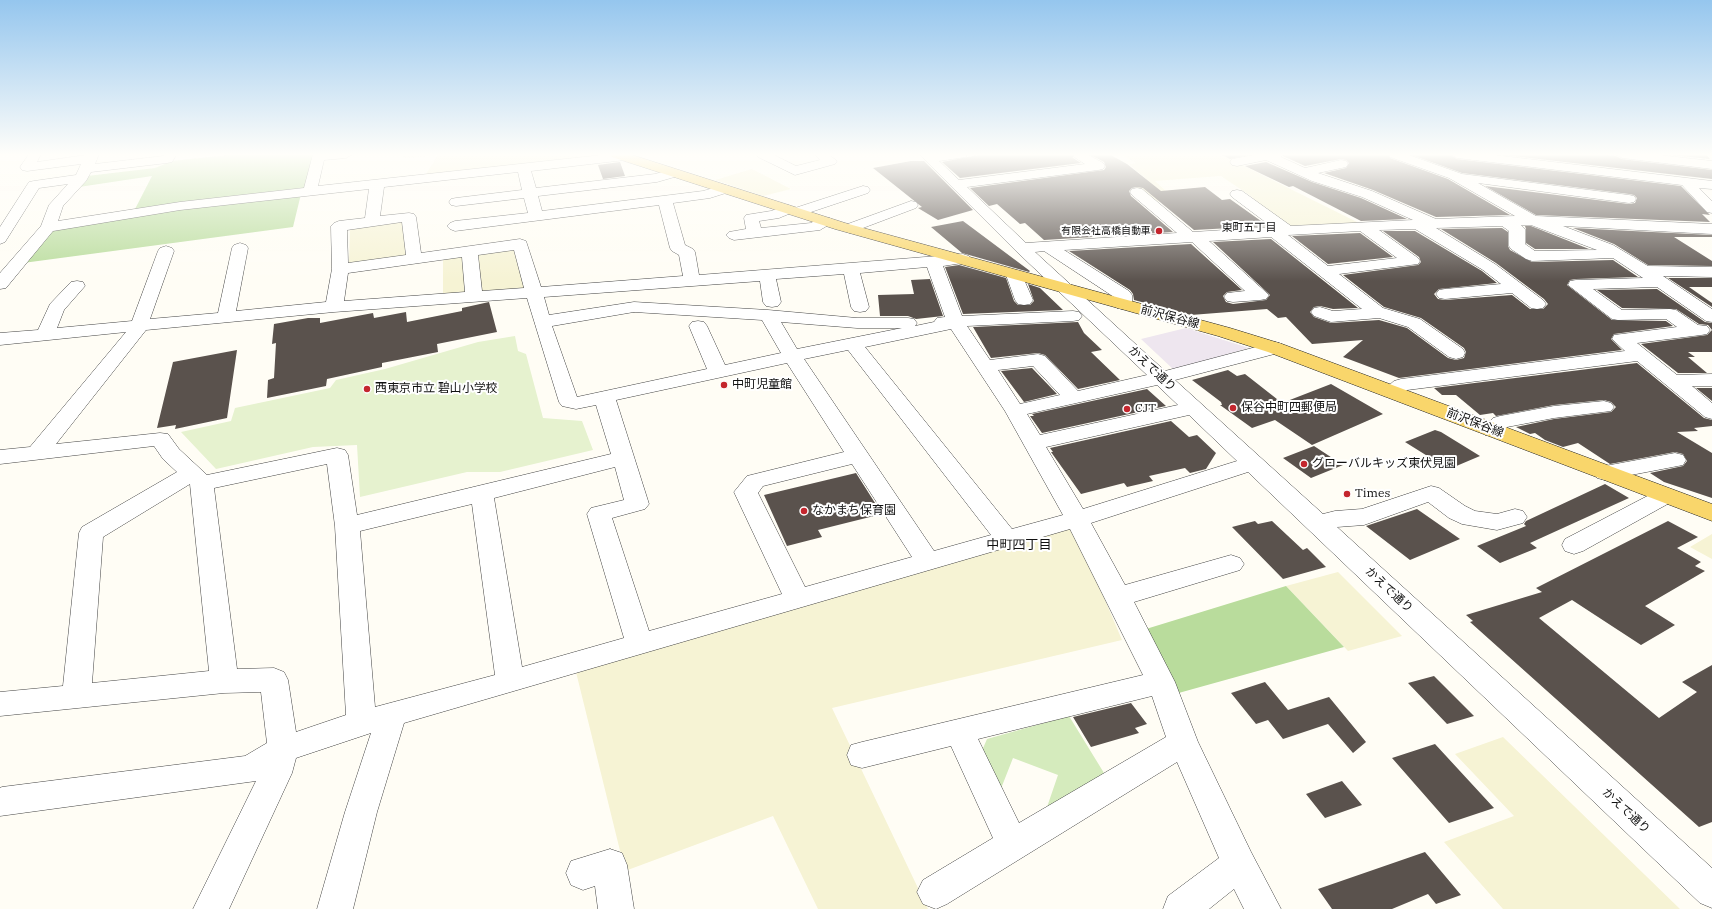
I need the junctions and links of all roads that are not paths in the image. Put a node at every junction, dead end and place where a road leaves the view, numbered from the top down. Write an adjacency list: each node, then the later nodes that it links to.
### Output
1 (27, 196): 41 (street)
2 (63, 196): 33 (street)
3 (269, 196): 33 (street)
4 (375, 196): 27 (street)
5 (508, 196): 19 (street)
6 (531, 196): 23 (street)
7 (694, 196): 18 (street)
8 (747, 196): 22 (main road, 前沢保谷線)
9 (842, 196): 22 (street)
10 (969, 196): 45 (street, かえで通り)
11 (1143, 196): 40 (street)
12 (1241, 196): 37 (street)
13 (1372, 196): 28 (street)
14 (1493, 196): 24 (street)
15 (1610, 196): 17 (street)
16 (1700, 196): 21 (street)
17 (1629, 199): 30 (street)
18 (665, 200): 23 (street); 61 (street)
19 (456, 202)
20 (911, 205): 34 (street)
21 (1712, 209)
22 (793, 211): 25 (main road, 前沢保谷線); 38 (street)
23 (536, 216): 31 (street)
24 (1532, 220): 26 (street); 30 (street); 48 (street)
25 (825, 221): 34 (main road, 前沢保谷線); 38 (street)
26 (1505, 221): 28 (street); 48 (street)
27 (372, 222): 49 (street); 54 (street)
28 (1436, 224): 29 (street)
29 (1420, 225): 32 (street); 65 (street)
30 (1641, 225): 35 (street)
31 (455, 226)
32 (1362, 226): 37 (street); 56 (street)
33 (48, 227): 63 (street)
34 (850, 228): 50 (main road, 前沢保谷線)
35 (1690, 228): 36 (street); 42 (street)
36 (1712, 229)
37 (1280, 231): 40 (street); 56 (street)
38 (755, 233): 39 (street)
39 (734, 235)
40 (1192, 236): 43 (street); 52 (street)
41 (0, 239)
42 (1712, 243)
43 (1046, 246): 45 (street); 72 (street)
44 (240, 248): 81 (street)
45 (1022, 248): 66 (street, かえで通り)
46 (166, 251): 85 (street)
47 (470, 251): 49 (street); 67 (street); 69 (street)
48 (1616, 254): 57 (street)
49 (414, 259): 54 (street)
50 (963, 259): 51 (street); 60 (main road, 前沢保谷線)
51 (934, 263): 55 (street); 83 (street)
52 (1229, 266): 53 (street); 70 (street)
53 (1205, 267)
54 (340, 269): 74 (street)
55 (851, 269): 59 (street); 75 (street)
56 (1326, 271): 79 (street)
57 (1644, 271): 58 (street); 62 (street)
58 (1712, 272)
59 (767, 275): 61 (street); 76 (street)
60 (1014, 275): 66 (main road, 前沢保谷線); 71 (street)
61 (692, 280): 67 (street)
62 (1660, 282): 78 (street); 86 (street)
63 (0, 284)
64 (77, 286): 87 (street)
65 (1515, 288): 68 (street); 73 (street)
66 (1066, 289): 72 (main road, 前沢保谷線); 96 (street, かえで通り)
67 (534, 293): 69 (street); 82 (street)
68 (1445, 294)
69 (474, 296): 74 (street)
70 (1233, 297)
71 (1024, 300)
72 (1123, 304): 90 (main road, 前沢保谷線)
73 (1537, 304)
74 (334, 307): 81 (street)
75 (860, 307)
76 (770, 309): 82 (street); 83 (street); 93 (street)
77 (1320, 312): 79 (street)
78 (1709, 312)
79 (1379, 313): 91 (street)
80 (1073, 316): 83 (street)
81 (226, 318): 85 (street)
82 (542, 322): 100 (street)
83 (956, 322): 89 (street); 94 (street)
84 (698, 326): 95 (street)
85 (138, 327): 87 (street); 108 (street)
86 (1704, 330): 92 (street)
87 (45, 335): 88 (street)
88 (0, 339)
89 (853, 344): 93 (street); 123 (street)
90 (1275, 348): 96 (street); 99 (main road, 前沢保谷線)
91 (1456, 353)
92 (1641, 355): 98 (street); 99 (street)
93 (792, 356): 95 (street); 109 (street)
94 (985, 366): 101 (street); 104 (street)
95 (718, 372): 100 (street)
96 (1161, 378): 101 (street); 103 (street, かえで通り)
97 (1712, 380): 98 (street)
98 (1672, 381): 105 (street)
99 (1393, 392): 106 (main road, 前沢保谷線)
100 (604, 396): 111 (street)
101 (1074, 398): 104 (street)
102 (1604, 407): 106 (street)
103 (1193, 408): 107 (street); 113 (street, かえで通り)
104 (1016, 411): 107 (street)
105 (1712, 413)
106 (1493, 430): 114 (main road, 前沢保谷線)
107 (1034, 442): 120 (street)
108 (37, 453): 110 (street); 115 (street)
109 (857, 456): 125 (street); 128 (street)
110 (0, 457)
111 (623, 458): 116 (street); 129 (street)
112 (1675, 460): 114 (street)
113 (1254, 464): 120 (street); 121 (street, かえで通り)
114 (1605, 473): 117 (main road, 前沢保谷線)
115 (196, 479): 122 (street); 130 (street); 133 (street)
116 (482, 494): 122 (street); 131 (street)
117 (1665, 496): 118 (main road, 前沢保谷線); 124 (street)
118 (1712, 513)
119 (1515, 517): 121 (street)
120 (1077, 518): 123 (street); 127 (street)
121 (1318, 524): 145 (street, かえで通り)
122 (347, 526): 136 (street)
123 (1006, 538): 125 (street)
124 (1574, 545)
125 (928, 562): 128 (street)
126 (1231, 564): 127 (street)
127 (1118, 597): 132 (street)
128 (798, 599): 129 (street)
129 (640, 645): 131 (street)
130 (224, 681): 133 (street); 139 (street)
131 (510, 682): 135 (street)
132 (1160, 682): 137 (street); 138 (street)
133 (76, 696): 134 (street)
134 (0, 704)
135 (392, 715): 136 (street); 148 (street)
136 (362, 723): 139 (street)
137 (959, 731): 140 (street); 142 (street)
138 (1183, 742): 142 (street); 143 (street)
139 (284, 749): 141 (street); 147 (street)
140 (862, 755)
141 (2, 802)
142 (1013, 845): 146 (street)
143 (1239, 864): 150 (street); 151 (street)
144 (583, 873): 149 (street)
145 (1712, 891)
146 (935, 892)
147 (211, 909)
148 (335, 909)
149 (616, 909)
150 (1181, 909)
151 (1263, 909)

